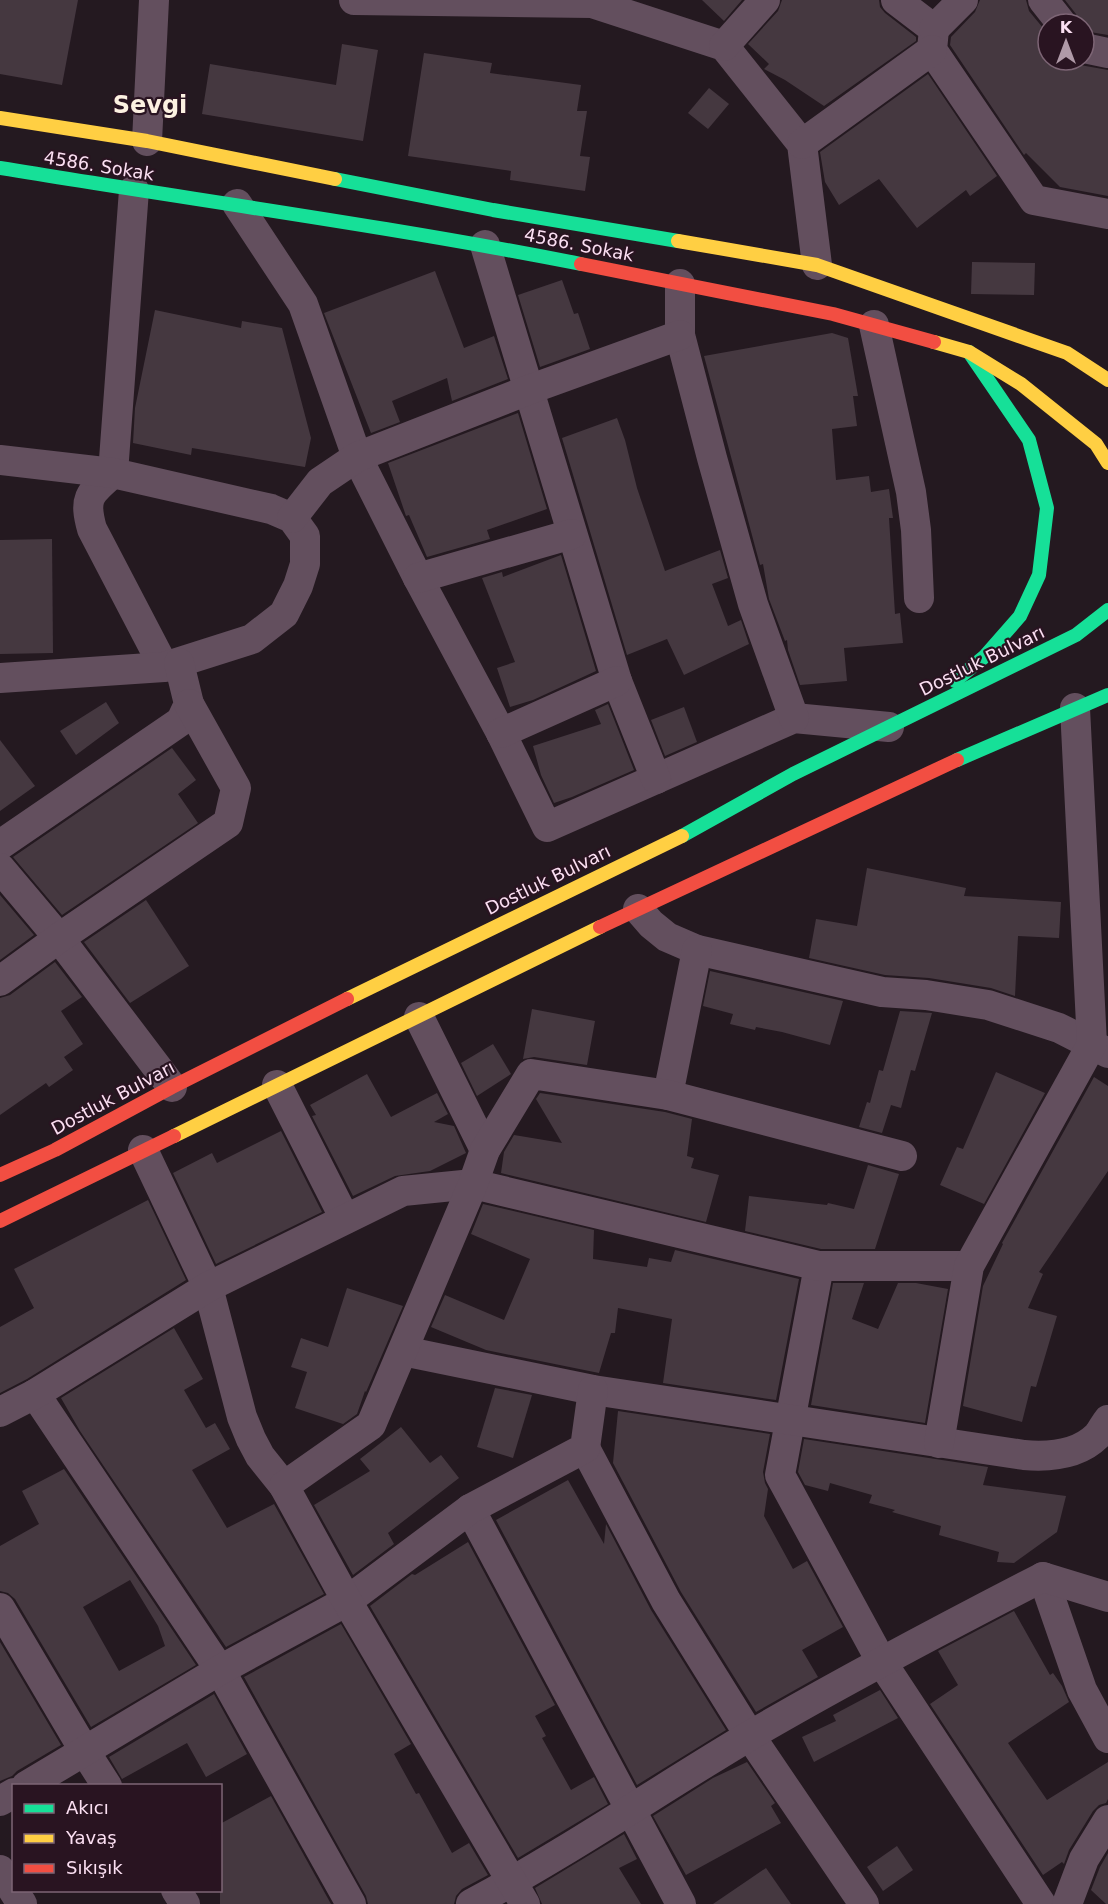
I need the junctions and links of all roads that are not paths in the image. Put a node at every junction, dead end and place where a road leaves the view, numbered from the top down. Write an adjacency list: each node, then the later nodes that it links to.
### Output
1 (154, 0): 12 (street)
2 (354, 0): 7 (street)
3 (765, 0): 10 (street)
4 (896, 0): 9 (street)
5 (963, 0): 9 (street)
6 (1043, 0): 8 (street)
7 (593, 1): 10 (street)
8 (1052, 12)
9 (933, 39): 13 (street); 17 (street)
10 (724, 46): 13 (street)
11 (0, 118): 12 (main road, 4586. Sokak)
12 (147, 141): 19 (main road, 4586. Sokak)
13 (802, 144): 19 (street)
14 (0, 168): 15 (main road, 4586. Sokak)
15 (134, 190): 16 (main road, 4586. Sokak); 29 (street)
16 (237, 204): 18 (main road, 4586. Sokak); 26 (street)
17 (1108, 214)
18 (485, 245): 20 (main road, 4586. Sokak); 25 (street)
19 (817, 265): 24 (main road, 4586. Sokak)
20 (680, 284): 21 (main road, 4586. Sokak); 22 (street)
21 (874, 325): 23 (main road, 4586. Sokak); 33 (street)
22 (680, 335): 25 (street); 42 (street)
23 (969, 352): 28 (main road, 4586. Sokak); 41 (main road)
24 (1108, 380)
25 (528, 390): 26 (street); 31 (street)
26 (357, 457): 30 (street); 32 (street)
27 (0, 460): 29 (street)
28 (1108, 463)
29 (113, 473): 30 (street); 35 (street)
30 (292, 518): 35 (street)
31 (572, 534): 32 (street); 37 (street)
32 (418, 578): 44 (street)
33 (919, 598)
34 (1108, 610): 41 (main road, Dostluk Bulvarı)
35 (171, 665): 36 (street); 39 (street)
36 (0, 678)
37 (617, 681): 44 (street); 45 (street)
38 (1108, 695): 40 (main road)
39 (189, 704): 46 (street); 49 (street)
40 (1075, 708): 48 (main road); 53 (street)
41 (921, 710): 43 (main road, Dostluk Bulvarı)
42 (794, 718): 43 (street); 45 (street)
43 (889, 727): 55 (main road, Dostluk Bulvarı)
44 (501, 733): 45 (street)
45 (656, 779)
46 (0, 845)
47 (0, 868): 49 (street)
48 (638, 909): 50 (street); 52 (main road)
49 (59, 938): 51 (street); 55 (street)
50 (697, 950): 53 (street); 56 (street)
51 (0, 981)
52 (419, 1017): 54 (main road); 58 (street)
53 (1100, 1049): 65 (street)
54 (277, 1086): 57 (main road); 62 (street)
55 (172, 1087): 60 (main road, Dostluk Bulvarı)
56 (668, 1095): 58 (street); 59 (street)
57 (143, 1150): 63 (main road); 66 (street)
58 (485, 1150): 61 (street)
59 (902, 1156)
60 (0, 1175)
61 (473, 1184): 62 (street); 64 (street); 67 (street)
62 (345, 1219): 66 (street)
63 (0, 1221)
64 (819, 1266): 65 (street); 71 (street)
65 (969, 1266): 73 (street)
66 (208, 1287): 69 (street); 75 (street)
67 (403, 1351): 68 (street); 75 (street)
68 (593, 1390): 71 (street); 74 (street)
69 (35, 1394): 70 (street); 82 (street)
70 (0, 1413)
71 (791, 1418): 73 (street); 81 (street)
72 (1108, 1420): 73 (street)
73 (939, 1443)
74 (585, 1448): 76 (street); 83 (street)
75 (284, 1486): 79 (street)
76 (470, 1509): 79 (street); 88 (street)
77 (1043, 1577): 78 (street); 81 (street); 84 (street)
78 (1108, 1597)
79 (347, 1601): 82 (street); 92 (street)
80 (0, 1608): 85 (street)
81 (881, 1660): 83 (street); 97 (street)
82 (220, 1670): 85 (street); 93 (street)
83 (750, 1736): 88 (street); 96 (street)
84 (1108, 1738)
85 (84, 1750): 86 (street); 87 (street)
86 (28, 1784)
87 (106, 1784)
88 (629, 1809): 92 (street); 95 (street)
89 (1108, 1820): 98 (street)
90 (0, 1870): 91 (street)
91 (12, 1889)
92 (519, 1893): 94 (street)
93 (351, 1904)
94 (471, 1904)
95 (681, 1904)
96 (864, 1904)
97 (1041, 1904)
98 (1067, 1904)

